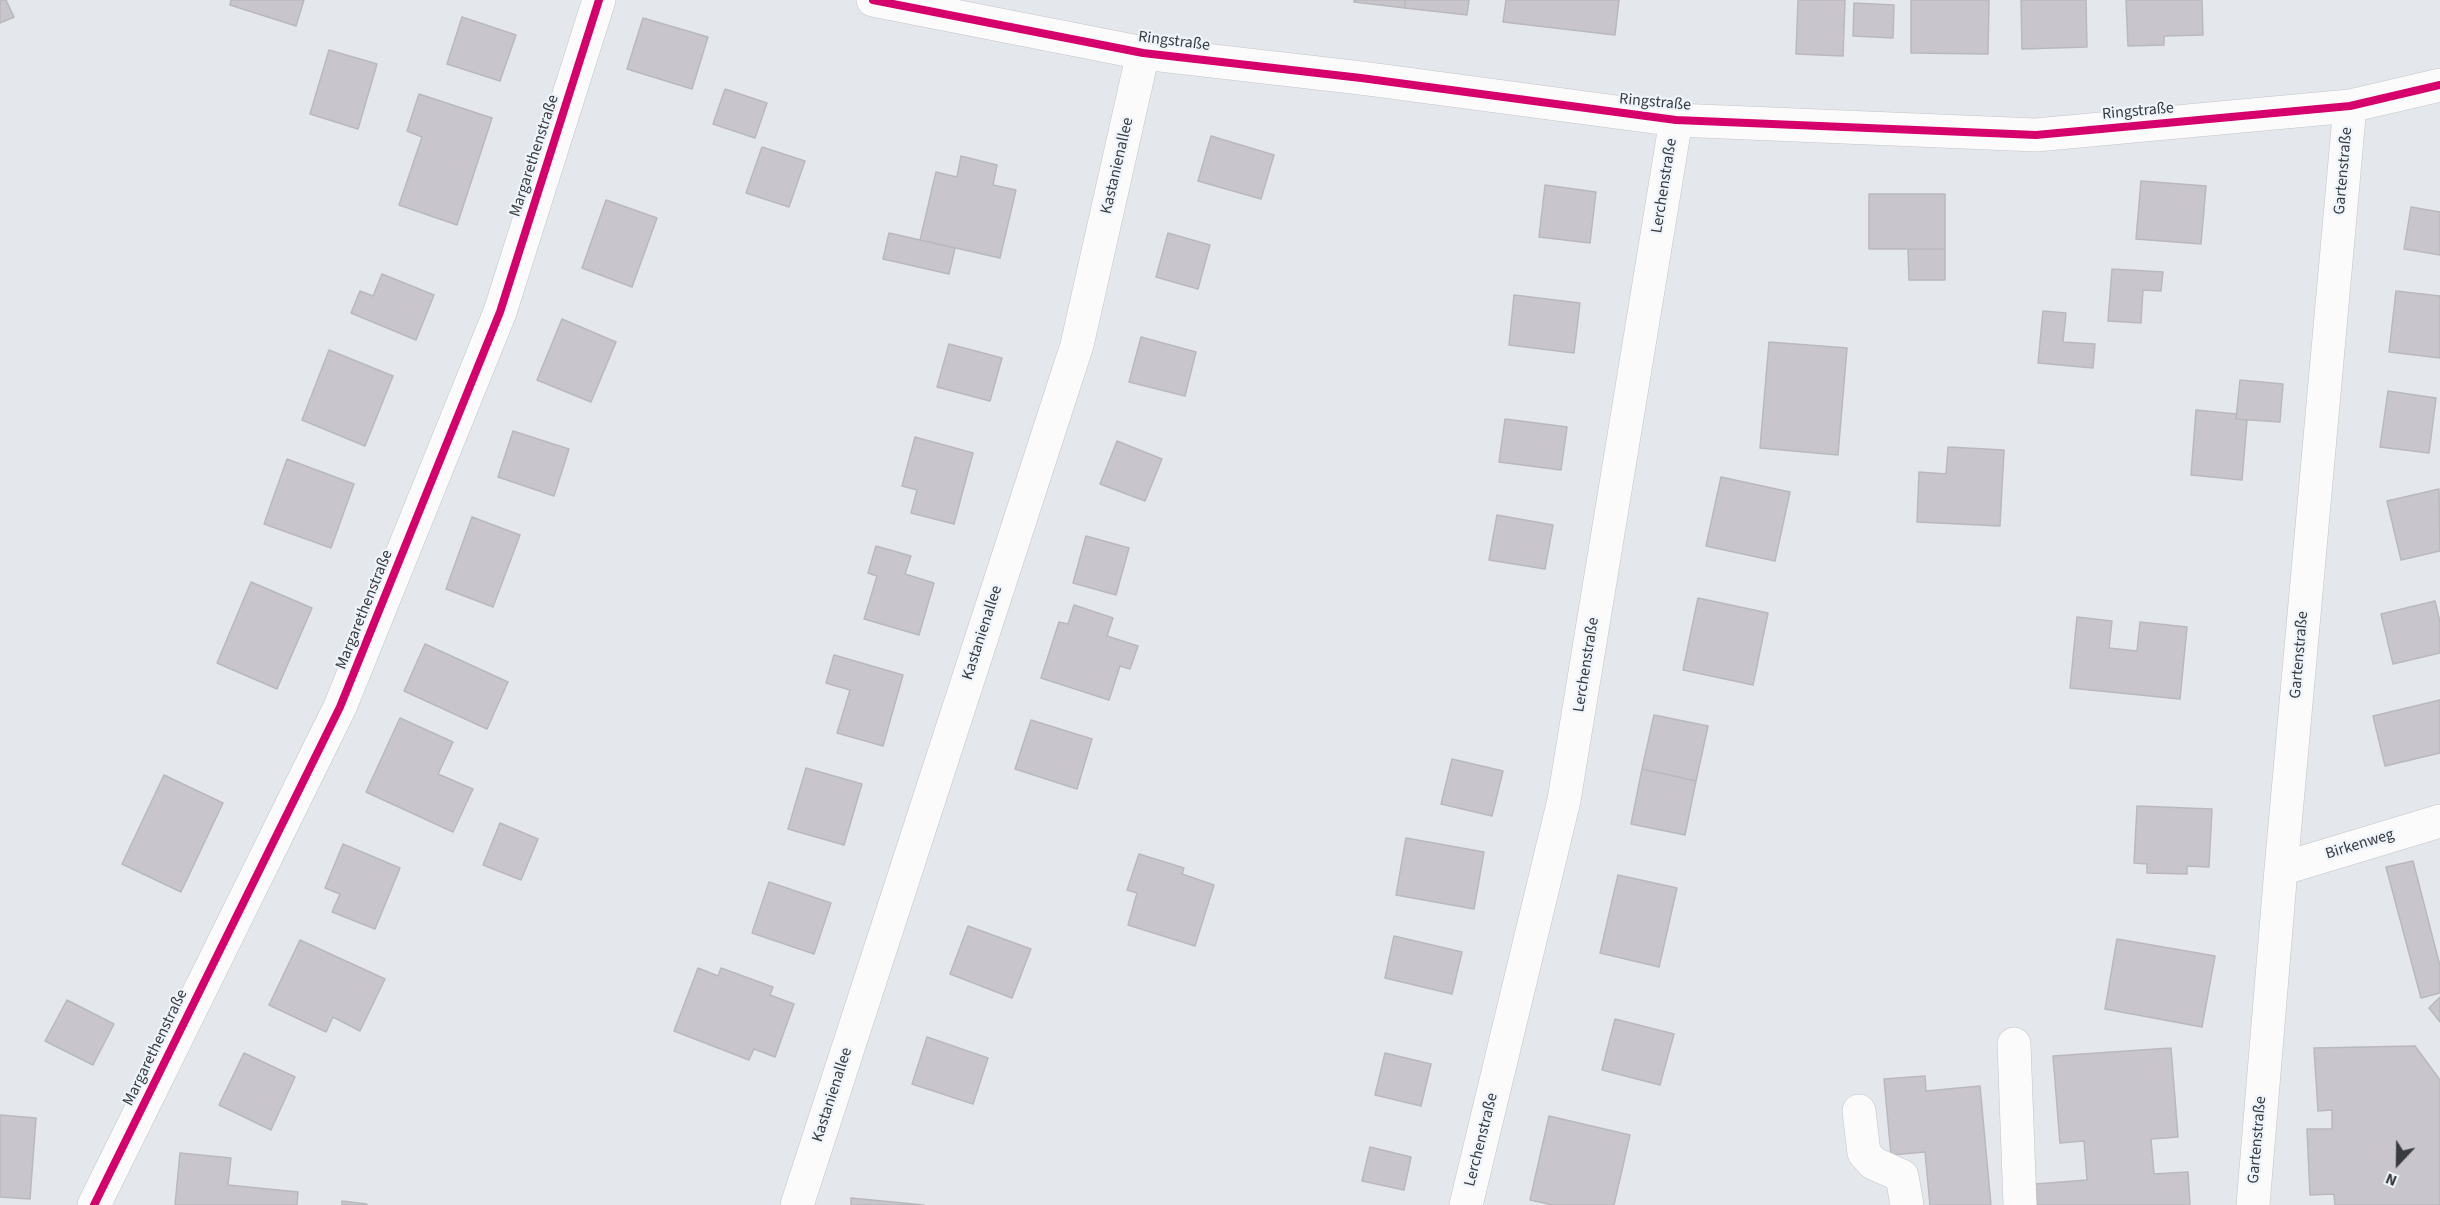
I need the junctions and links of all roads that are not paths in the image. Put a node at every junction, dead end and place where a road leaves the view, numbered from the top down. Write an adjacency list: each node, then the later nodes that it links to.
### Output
1 (599, 0): 11 (street, Margarethenstraße)
2 (873, 0): 3 (street, Ringstraße)
3 (1143, 53): 6 (street, Ringstraße); 12 (street, Kastanienallee)
4 (2440, 85): 5 (street, Ringstraße)
5 (2350, 106): 6 (street, Ringstraße); 8 (street, Gartenstraße)
6 (1676, 120): 13 (street, Lerchenstraße)
7 (2440, 821): 8 (street, Birkenweg)
8 (2281, 869): 16 (street, Gartenstraße)
9 (2014, 1044): 15 (street)
10 (1859, 1111): 14 (street)
11 (94, 1205)
12 (797, 1205)
13 (1466, 1205)
14 (1907, 1205)
15 (2020, 1205)
16 (2253, 1205)

